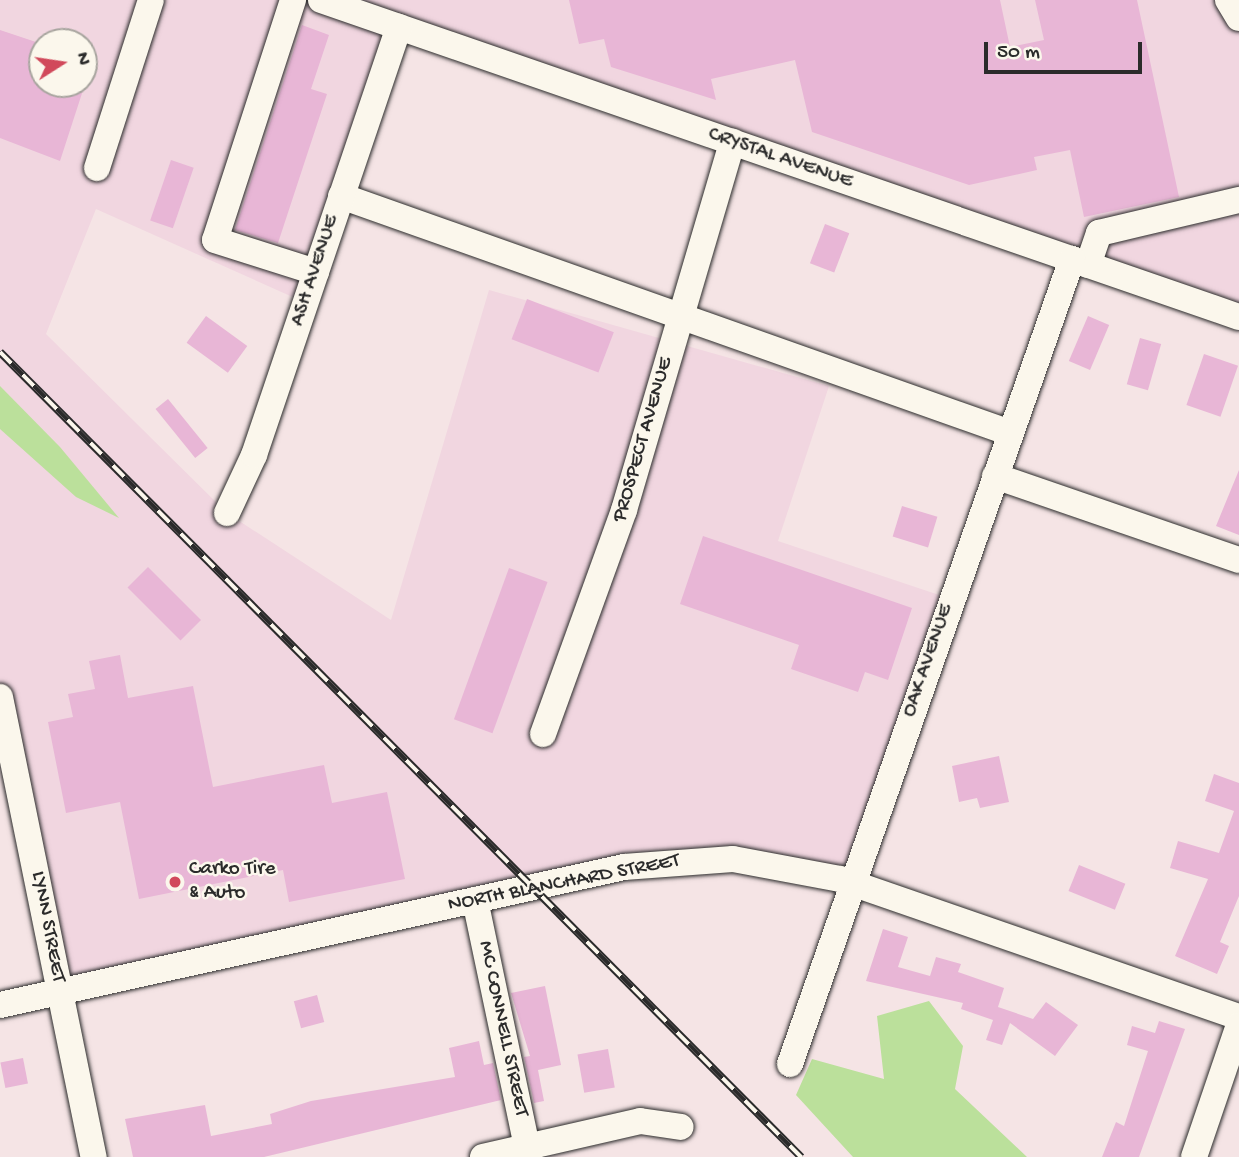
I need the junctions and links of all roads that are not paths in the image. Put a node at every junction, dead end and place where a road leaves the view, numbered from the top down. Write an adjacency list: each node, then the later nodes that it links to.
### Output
1 (151, 0): 8 (street)
2 (293, 0): 12 (street)
3 (321, 0): 6 (street, CRYSTAL AVENUE)
4 (1228, 0): 5 (street)
5 (1239, 18)
6 (399, 27): 7 (street, CRYSTAL AVENUE); 9 (street, ASH AVENUE)
7 (732, 142): 11 (street, CRYSTAL AVENUE); 13 (street, PROSPECT AVENUE)
8 (97, 168)
9 (341, 196): 12 (street, ASH AVENUE); 13 (street)
10 (1239, 200): 11 (street, OAK AVENUE)
11 (1080, 262): 14 (street, CRYSTAL AVENUE); 15 (street, OAK AVENUE)
12 (316, 272): 17 (street, ASH AVENUE)
13 (680, 314): 15 (street); 20 (street, PROSPECT AVENUE)
14 (1239, 317)
15 (1010, 433): 16 (street, OAK AVENUE)
16 (995, 476): 18 (street); 22 (street, OAK AVENUE)
17 (227, 513)
18 (1239, 560)
19 (0, 697): 21 (street, LYNN STREET)
20 (543, 734)
21 (6, 752): 24 (street, LYNN STREET)
22 (853, 884): 23 (street, NORTH BLANCHARD STREET); 26 (street, NORTH BLANCHARD STREET); 28 (street, OAK AVENUE)
23 (475, 900): 24 (street, NORTH BLANCHARD STREET); 30 (street, MC CONNELL STREET)
24 (60, 992): 25 (street, NORTH BLANCHARD STREET); 31 (street, LYNN STREET)
25 (0, 1005)
26 (1239, 1017)
27 (1239, 1025): 33 (street)
28 (790, 1064)
29 (681, 1127): 30 (street)
30 (528, 1152): 32 (street)
31 (94, 1157)
32 (482, 1157)
33 (1195, 1157)

